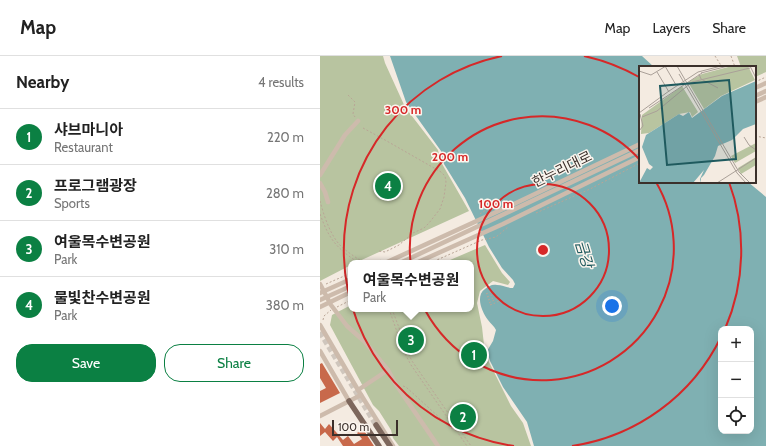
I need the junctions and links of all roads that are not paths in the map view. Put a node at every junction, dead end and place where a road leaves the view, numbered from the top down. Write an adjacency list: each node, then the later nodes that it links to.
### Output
1 (766, 83): 2 (street)
2 (756, 88)
3 (766, 91): 4 (street)
4 (756, 96)
5 (766, 96): 6 (street)
6 (756, 101)
7 (358, 121): 11 (street)
8 (639, 144): 14 (street, 한누리대로)
9 (639, 150): 15 (street)
10 (639, 157): 16 (street, 한누리대로)
11 (320, 175)
12 (320, 183): 13 (street)
13 (328, 202)
14 (392, 260)
15 (406, 260)
16 (423, 260)
17 (348, 280): 20 (street)
18 (321, 285): 28 (street)
19 (348, 287): 22 (street)
20 (320, 293)
21 (348, 293): 23 (street)
22 (320, 300)
23 (321, 306)
24 (320, 325): 26 (street)
25 (320, 330): 26 (street)
26 (325, 334): 29 (street)
27 (321, 354): 30 (street)
28 (388, 370): 29 (street); 36 (street)
29 (360, 393): 30 (street); 35 (street)
30 (349, 401): 31 (street); 32 (main road)
31 (320, 416)
32 (379, 446)
33 (385, 446): 34 (main road)
34 (390, 446)
35 (393, 446)
36 (438, 446)

